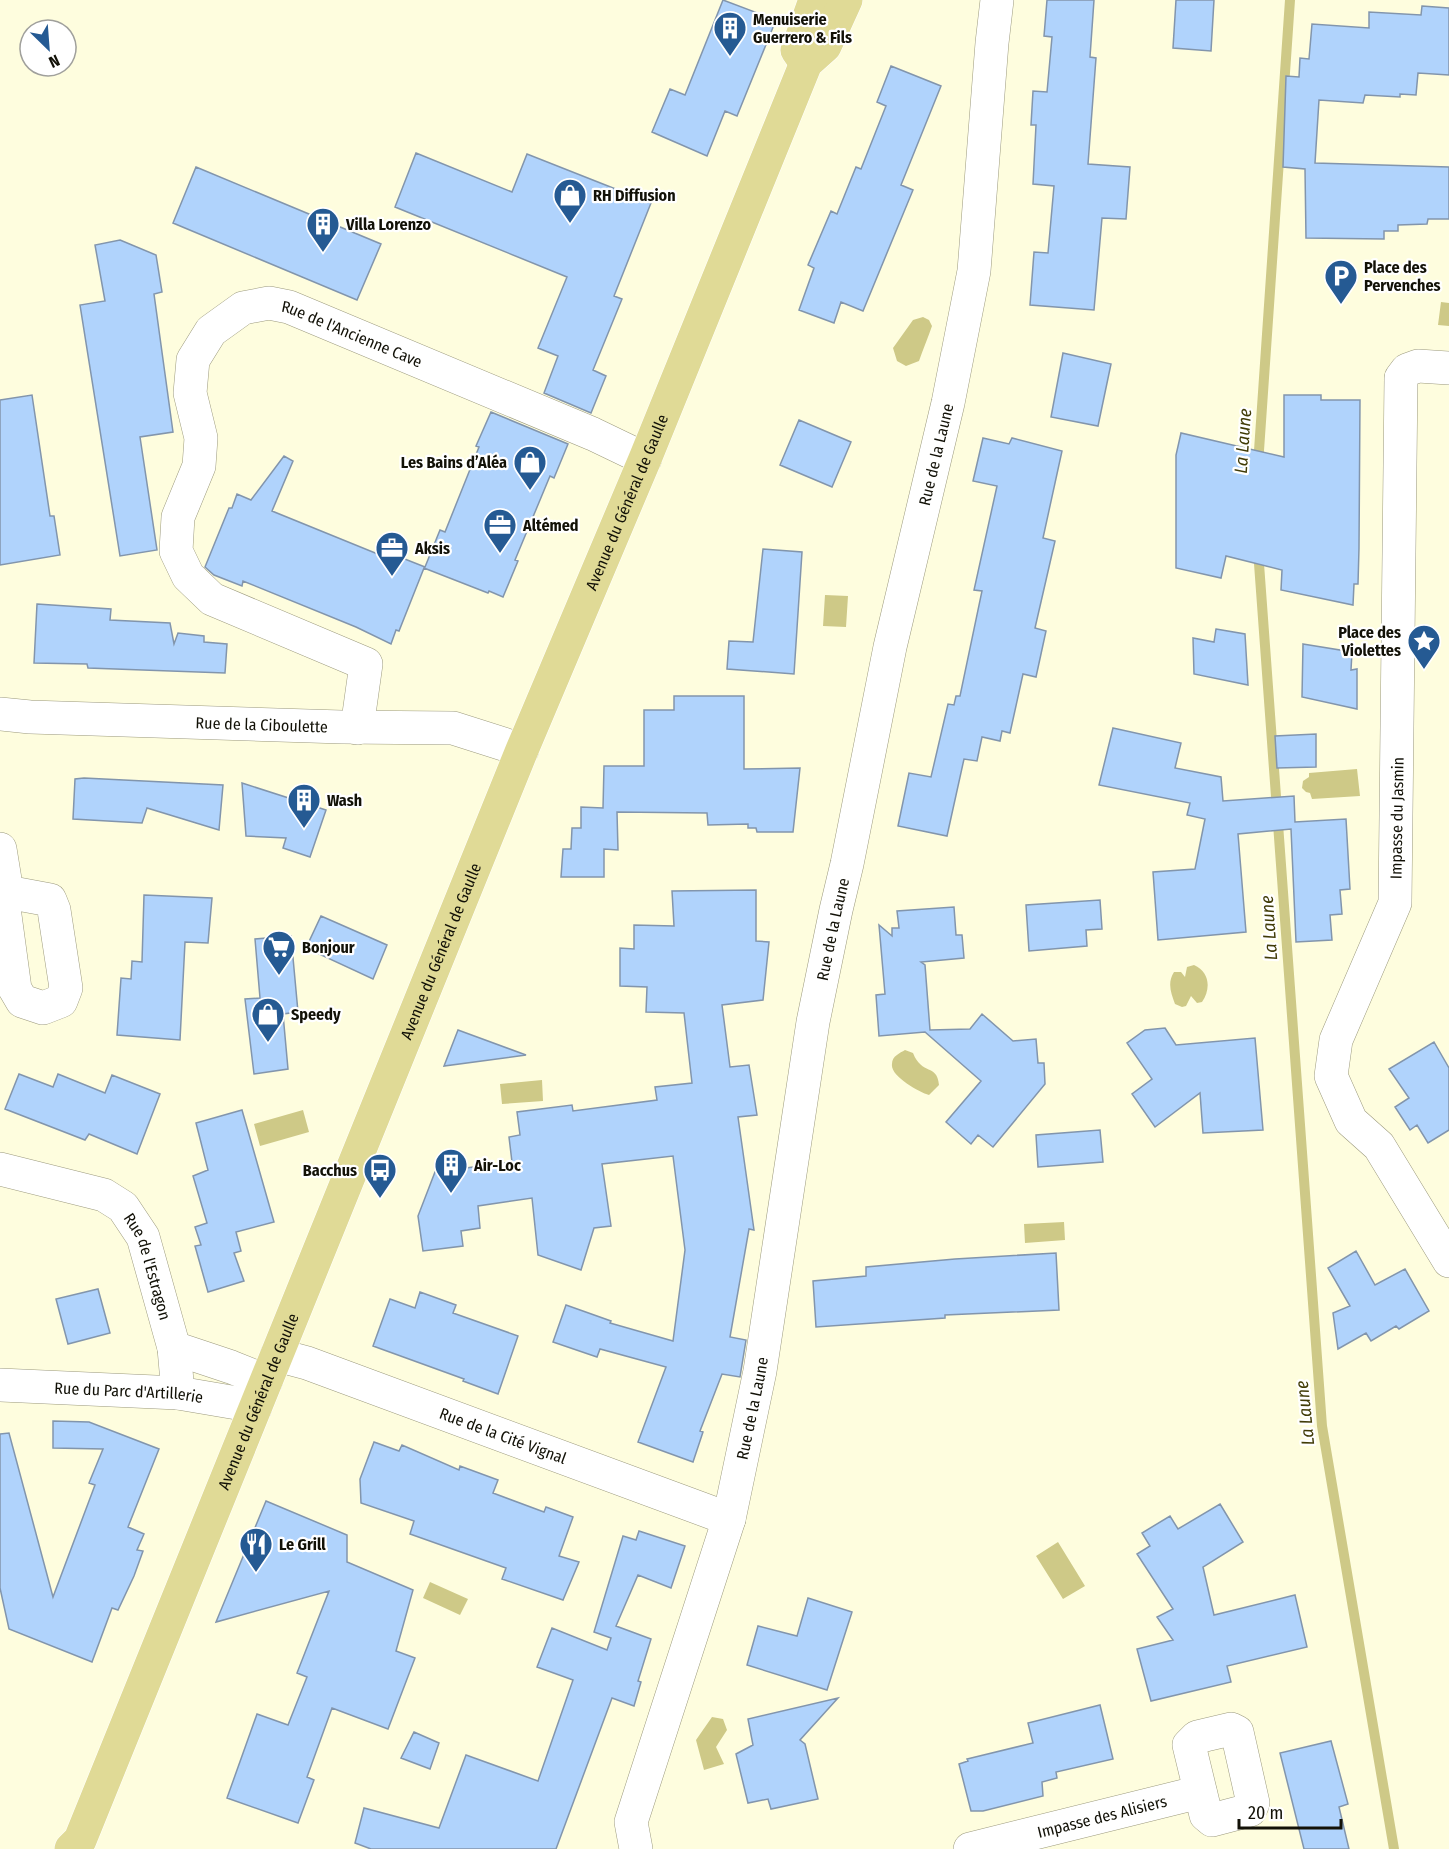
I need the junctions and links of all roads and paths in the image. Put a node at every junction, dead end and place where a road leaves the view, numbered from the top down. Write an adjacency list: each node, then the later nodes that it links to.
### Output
1 (815, 0): 4 (main road)
2 (846, 0): 4 (main road, Avenue du Général de Gaulle)
3 (997, 0): 18 (street, Rue de la Laune)
4 (806, 63): 6 (main road, Avenue du Général de Gaulle)
5 (1449, 368): 13 (street, Impasse du Jasmin)
6 (645, 459): 8 (street, Rue de l'Ancienne Cave); 9 (main road, Avenue du Général de Gaulle)
7 (0, 714): 8 (street, Rue de la Ciboulette)
8 (357, 728): 9 (street, Rue de la Ciboulette)
9 (522, 750): 15 (main road, Avenue du Général de Gaulle)
10 (0, 849): 11 (street)
11 (7, 892)
12 (0, 1169): 14 (street, Rue de l'Estragon)
13 (1449, 1261)
14 (174, 1348): 15 (street); 17 (street, Rue de l'Estragon)
15 (266, 1381): 17 (street, Rue du Parc d'Artillerie); 18 (street, Rue de la Cité Vignal); 20 (main road, Avenue du Général de Gaulle)
16 (0, 1384): 17 (street, Rue du Parc d'Artillerie)
17 (178, 1393)
18 (729, 1519): 21 (street, Rue de la Laune)
19 (1200, 1792): 22 (street, Impasse des Alisiers)
20 (78, 1846)
21 (636, 1849)
22 (970, 1849)

